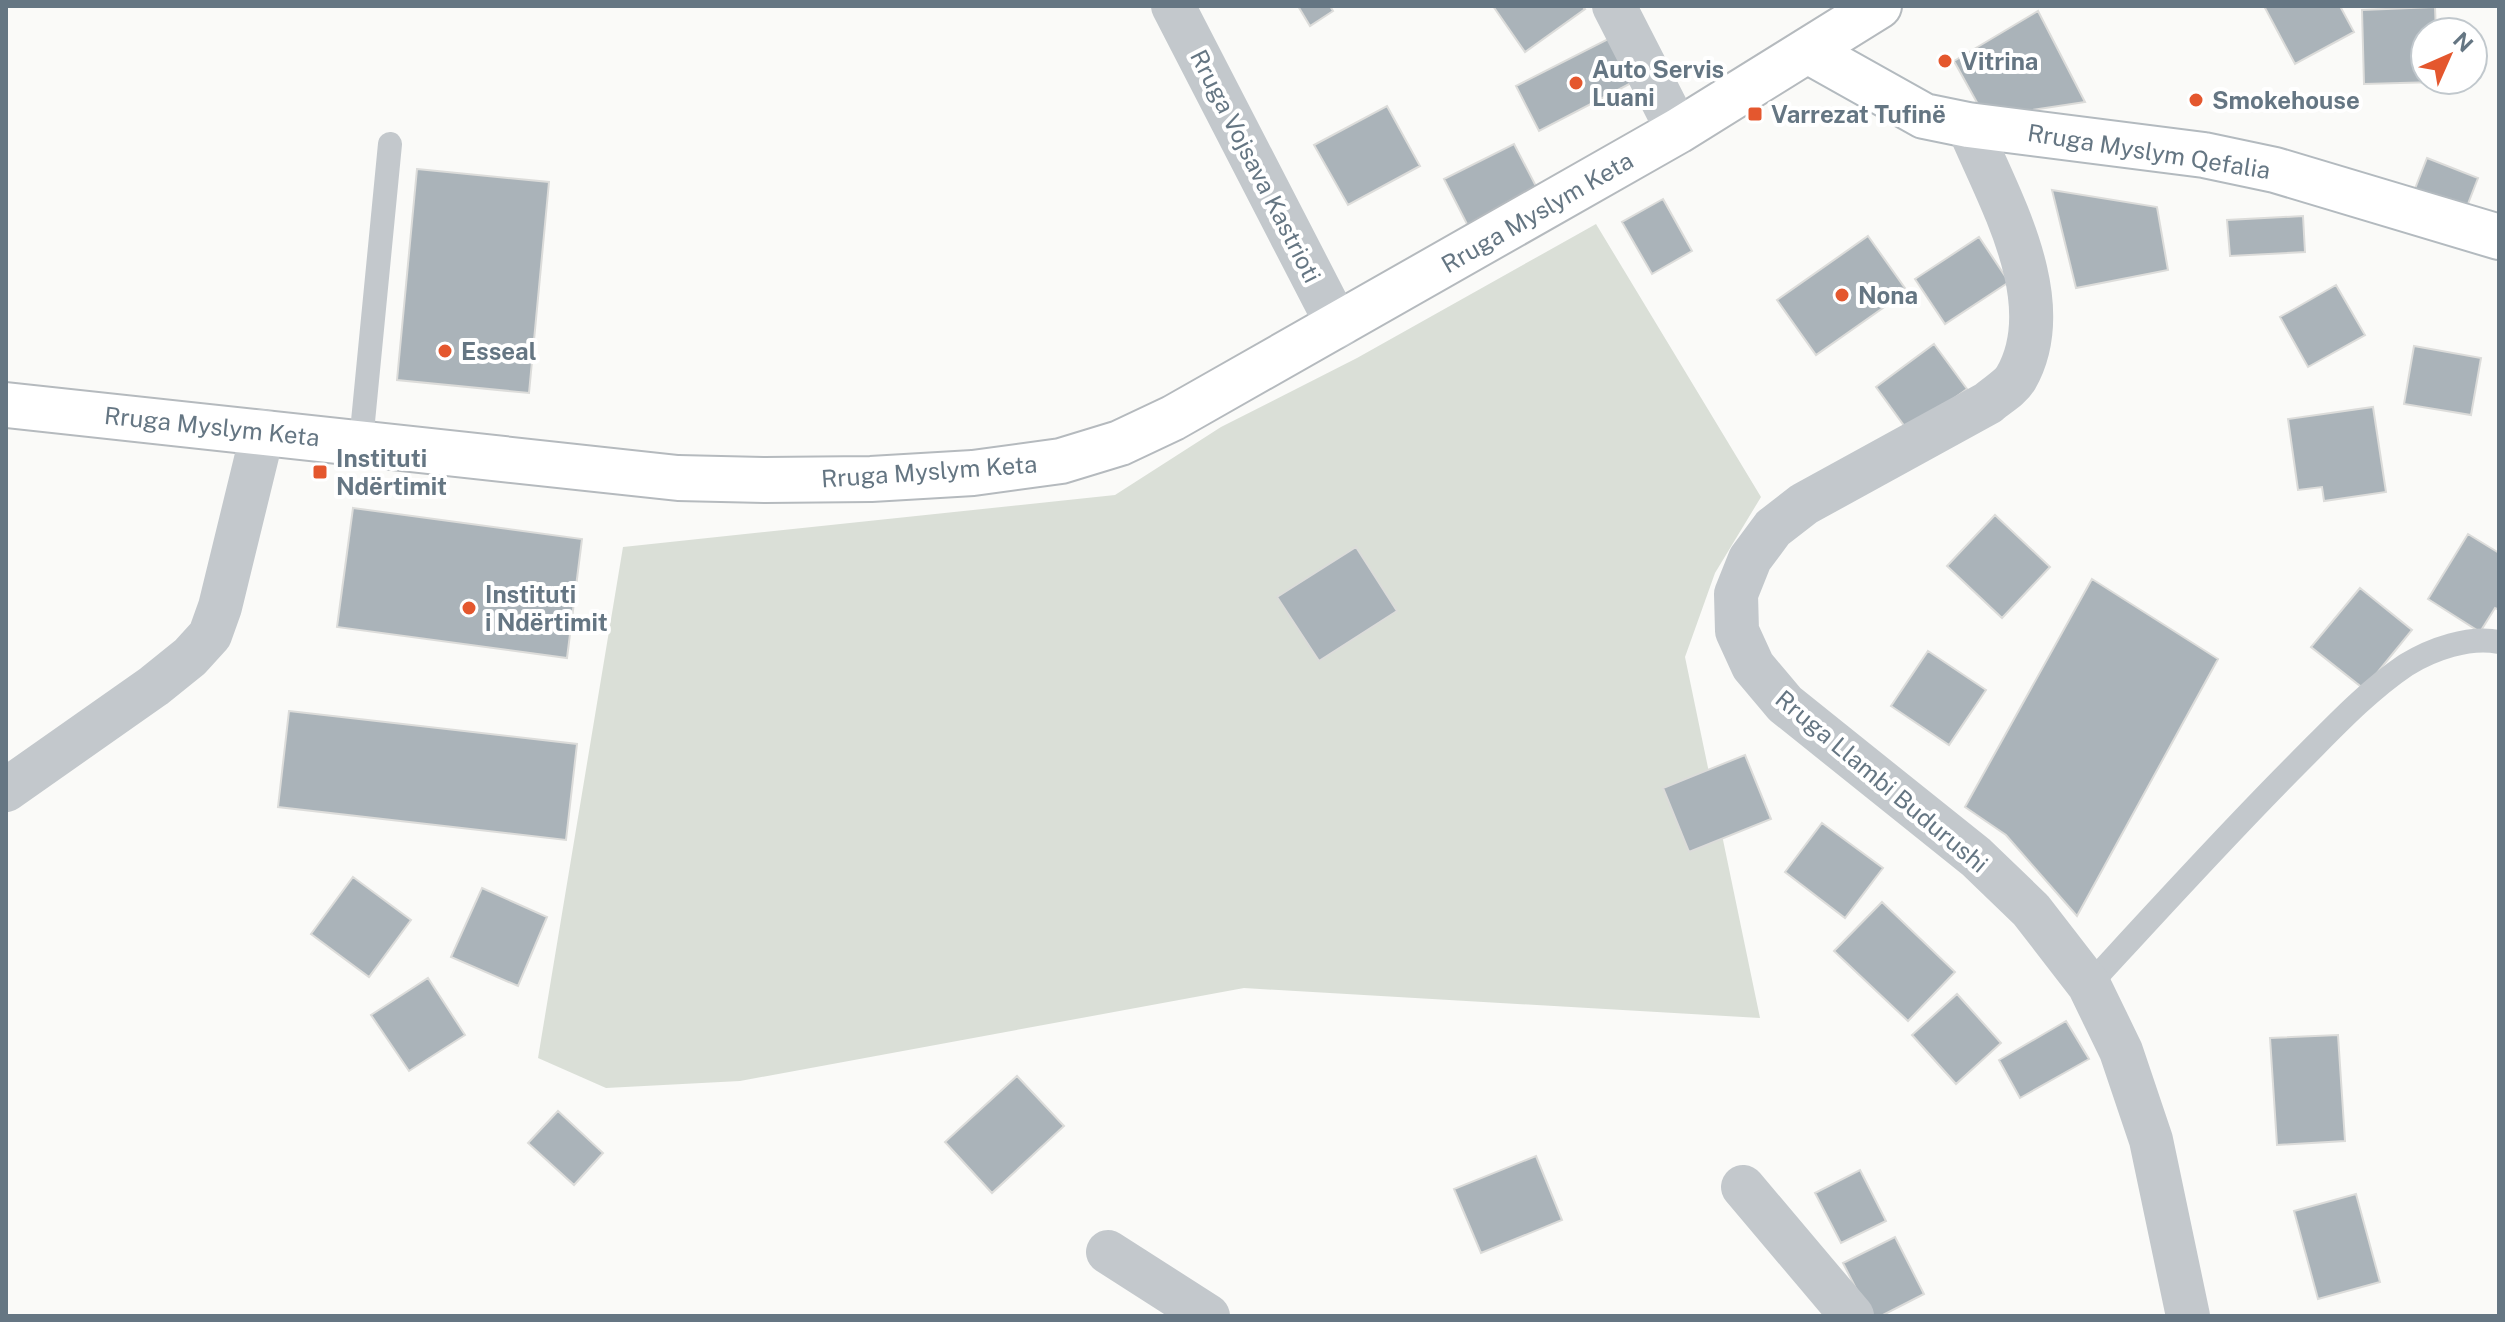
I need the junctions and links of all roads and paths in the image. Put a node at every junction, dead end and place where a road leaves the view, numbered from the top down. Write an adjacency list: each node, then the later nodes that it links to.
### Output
1 (1173, 6): 9 (street, Rruga Vojsava Kastrioti)
2 (1614, 6): 6 (street)
3 (1879, 6): 4 (main road, Rruga Myslym Keta)
4 (1808, 51): 5 (main road, Rruga Myslym Qefalia); 6 (main road, Rruga Myslym Keta)
5 (1968, 125): 8 (main road, Rruga Myslym Qefalia); 15 (street, Rruga Llambi Budurushi)
6 (1678, 131): 9 (main road, Rruga Myslym Keta)
7 (390, 144): 12 (lane)
8 (2499, 237)
9 (1338, 326): 12 (main road, Rruga Myslym Keta)
10 (6, 405): 11 (main road, Rruga Myslym Keta)
11 (263, 431): 12 (main road, Rruga Myslym Keta); 14 (street)
12 (361, 442)
13 (2499, 642): 15 (lane)
14 (6, 790)
15 (2089, 985): 20 (street, Rruga Llambi Budurushi)
16 (1743, 1187): 19 (street)
17 (1108, 1252): 18 (street)
18 (1208, 1316)
19 (1852, 1316)
20 (2188, 1316)

